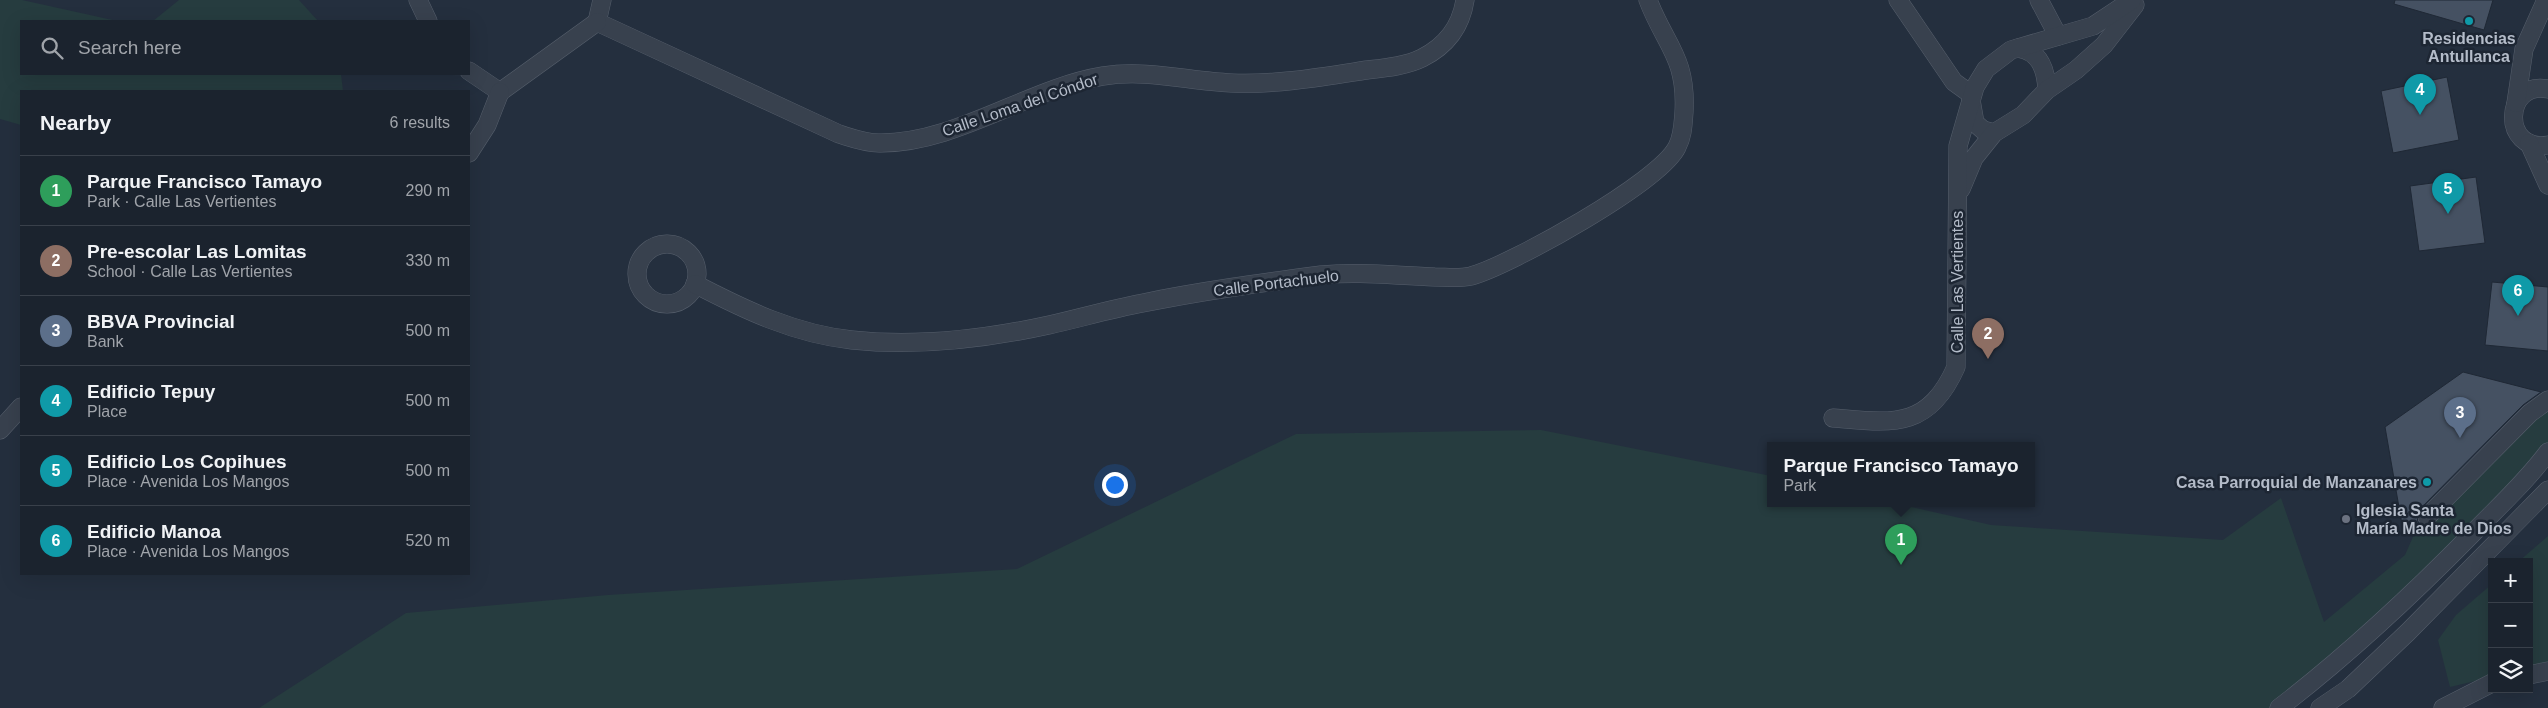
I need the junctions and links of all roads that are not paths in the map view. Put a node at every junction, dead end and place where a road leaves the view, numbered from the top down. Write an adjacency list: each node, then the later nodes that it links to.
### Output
1 (418, 0): 10 (street)
2 (602, 0): 11 (street)
3 (1465, 0): 11 (street, Calle Loma del Cóndor)
4 (1648, 0): 26 (street, Calle Portachuelo)
5 (1898, 0): 18 (street)
6 (2039, 0): 12 (street)
7 (2132, 0): 12 (street, Calle Las Vertientes)
8 (2138, 0): 16 (street, Calle Las Vertientes)
9 (2546, 0): 19 (street)
10 (428, 20)
11 (597, 22): 17 (street)
12 (2058, 36): 13 (street, Calle Las Vertientes)
13 (2018, 48): 16 (street); 18 (street, Calle Las Vertientes)
14 (470, 72): 17 (street)
15 (2548, 89): 19 (street)
16 (2048, 90): 20 (street, Calle Las Vertientes)
17 (500, 92): 23 (street)
18 (1972, 95): 20 (street); 25 (street, Calle Las Vertientes)
19 (2516, 103): 21 (street)
20 (1994, 133): 25 (street, Calle Las Vertientes)
21 (2529, 143): 22 (street); 24 (street)
22 (2548, 145)
23 (470, 152)
24 (2548, 185)
25 (1957, 199): 29 (street, Calle Las Vertientes)
26 (695, 284)
27 (2548, 400): 33 (street)
28 (20, 408): 30 (street)
29 (1833, 418)
30 (0, 430)
31 (2548, 452): 37 (street)
32 (2548, 490): 38 (street)
33 (2426, 517)
34 (2548, 671): 35 (street)
35 (2533, 674)
36 (2488, 684): 39 (street)
37 (2279, 708)
38 (2320, 708)
39 (2442, 708)

